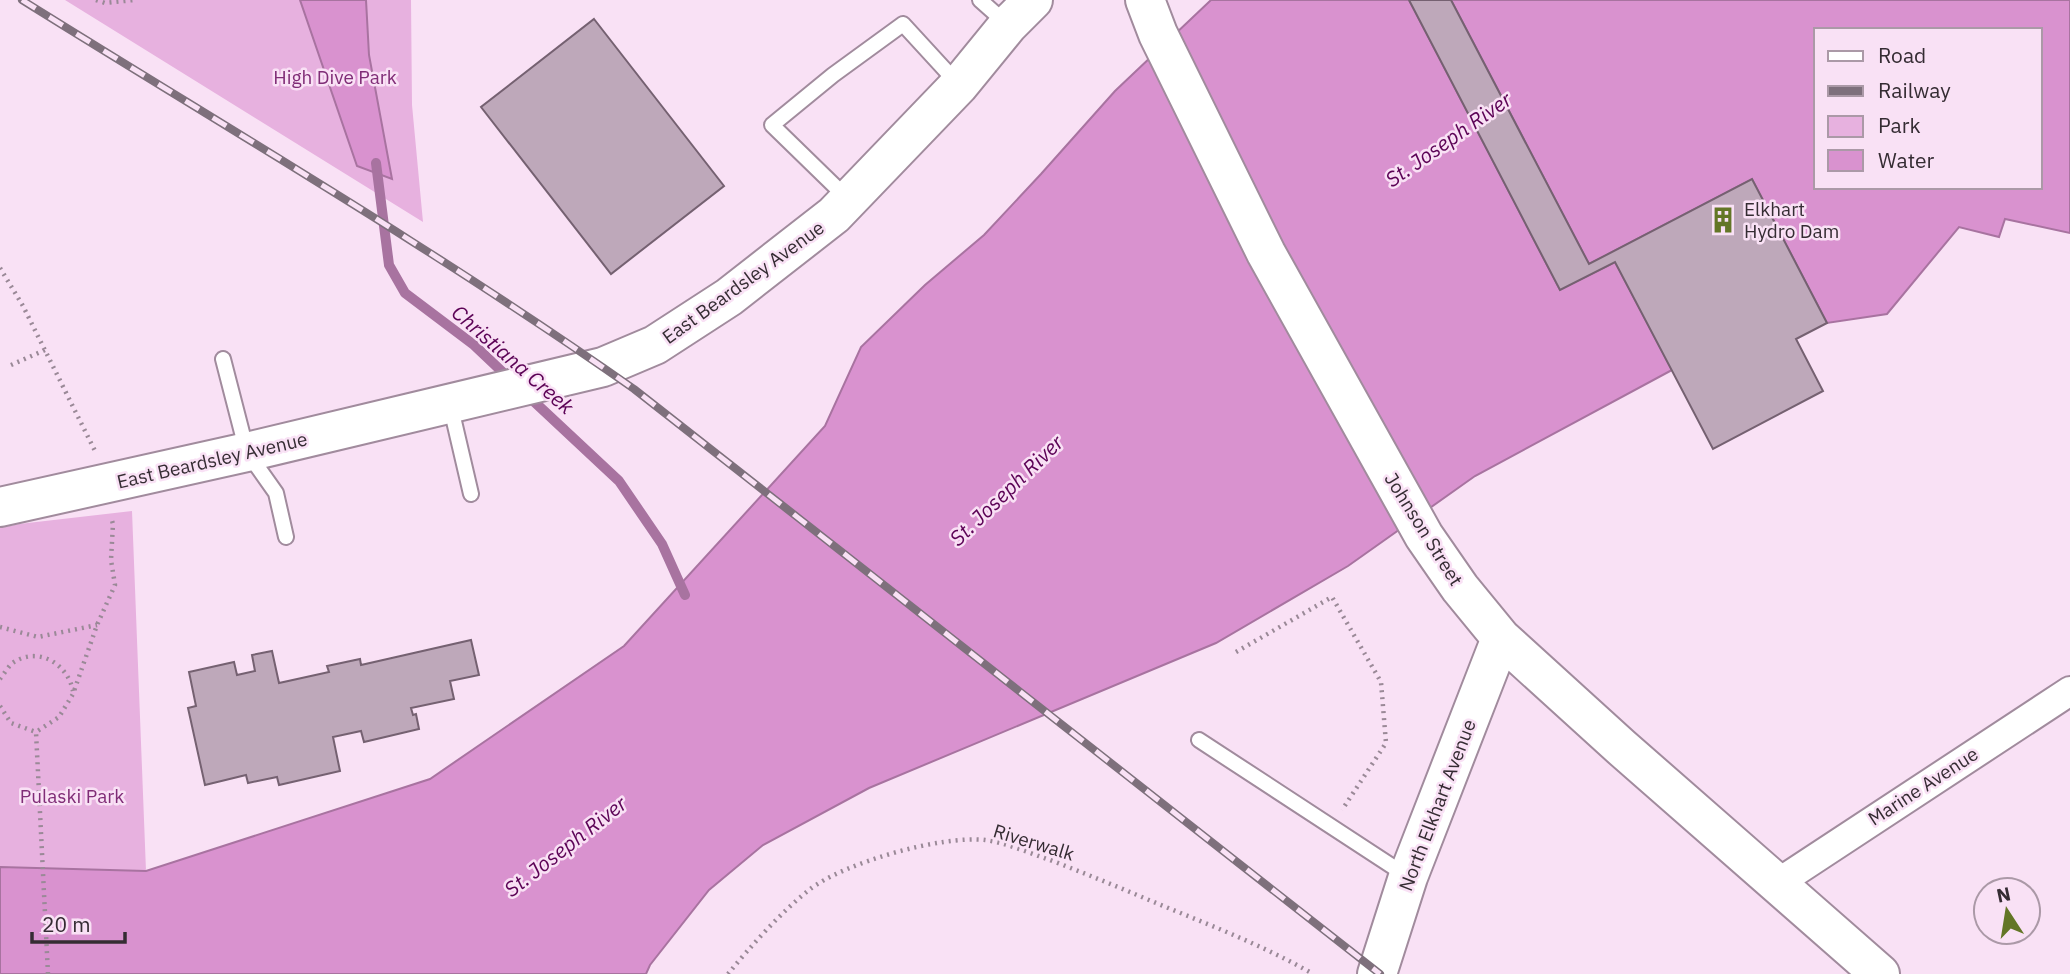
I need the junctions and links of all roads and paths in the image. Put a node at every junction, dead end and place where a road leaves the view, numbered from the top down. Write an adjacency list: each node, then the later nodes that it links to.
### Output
1 (96, 0): 2 (path)
2 (134, 0)
3 (980, 0): 4 (lane)
4 (1020, 13): 6 (main road, East Beardsley Avenue)
5 (1152, 17): 21 (main road, Johnson Street)
6 (958, 85): 7 (main road, East Beardsley Avenue); 7 (lane)
7 (849, 200): 12 (main road, East Beardsley Avenue)
8 (0, 268): 9 (path)
9 (45, 351): 11 (path); 14 (path)
10 (223, 359): 13 (lane)
11 (12, 365)
12 (462, 401): 13 (main road, East Beardsley Avenue); 15 (lane)
13 (247, 452): 16 (main road, East Beardsley Avenue); 18 (lane)
14 (98, 460)
15 (471, 494)
16 (0, 507)
17 (111, 517): 19 (path)
18 (286, 537)
19 (97, 625): 20 (path); 24 (path)
20 (0, 627)
21 (1501, 638): 30 (main road, North Elkhart Avenue); 31 (main road, Johnson Street)
22 (1236, 652): 29 (path)
23 (0, 679): 24 (path)
24 (73, 694): 27 (path)
25 (2067, 699): 31 (street, Marine Avenue)
26 (0, 706): 27 (path)
27 (36, 732): 32 (path)
28 (1199, 740): 30 (lane)
29 (1342, 810)
30 (1408, 877): 35 (main road, North Elkhart Avenue)
31 (1778, 883): 36 (main road, Johnson Street)
32 (48, 974)
33 (728, 974): 34 (path, Riverwalk)
34 (1313, 974)
35 (1377, 974)
36 (1880, 974)

